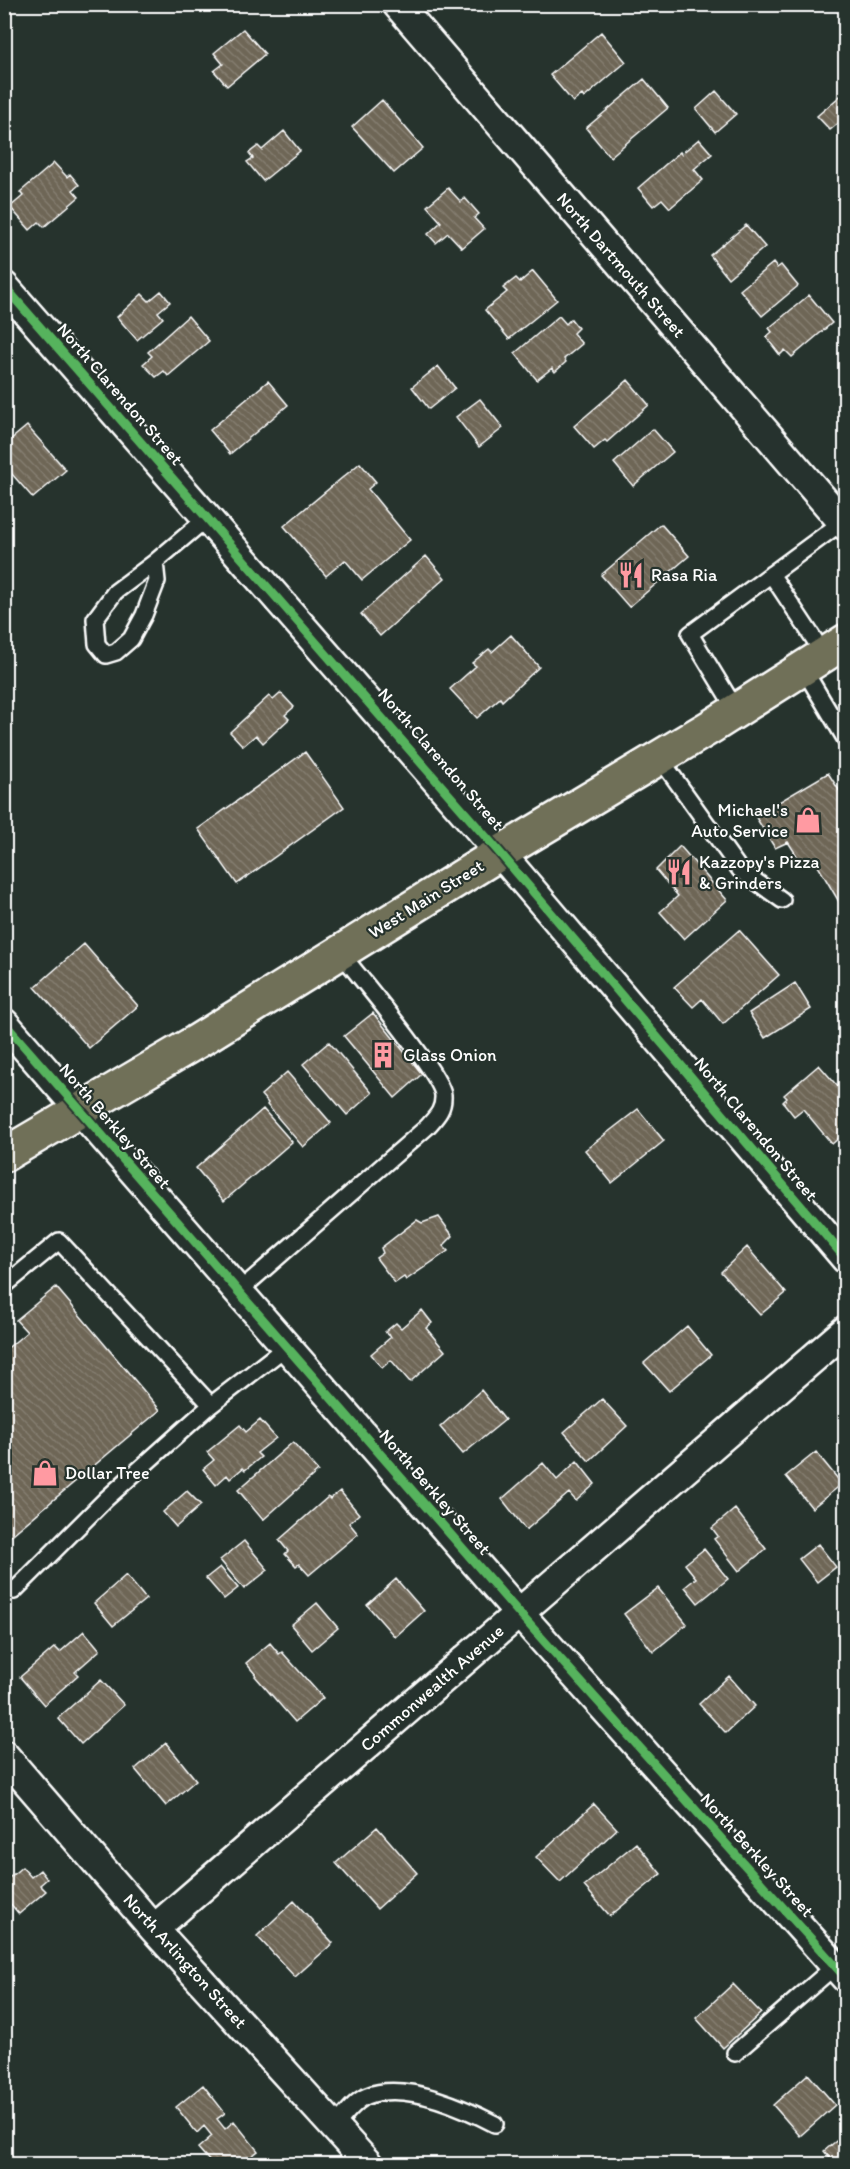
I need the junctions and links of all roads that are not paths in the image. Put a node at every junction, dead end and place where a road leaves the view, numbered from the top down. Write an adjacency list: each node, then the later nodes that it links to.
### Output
1 (397, 4): 4 (street, North Dartmouth Street)
2 (4, 286): 3 (street, North Clarendon Street)
3 (207, 518): 5 (lane); 11 (street, North Clarendon Street)
4 (844, 524): 6 (lane)
5 (156, 562): 5 (lane)
6 (771, 574): 7 (lane); 8 (lane)
7 (824, 654): 8 (main road, West Main Street); 9 (lane)
8 (736, 710): 10 (main road, West Main Street)
9 (846, 740)
10 (659, 757): 11 (main road, West Main Street); 12 (lane)
11 (500, 853): 13 (main road, West Main Street); 17 (street, North Clarendon Street)
12 (782, 900)
13 (340, 952): 15 (main road, West Main Street); 19 (lane)
14 (4, 1023): 15 (street, North Berkley Street)
15 (79, 1110): 16 (main road, West Main Street); 19 (street, North Berkley Street)
16 (4, 1155)
17 (846, 1259)
18 (4, 1286): 22 (lane)
19 (238, 1292): 21 (street, North Berkley Street)
20 (846, 1330): 24 (street, Commonwealth Avenue)
21 (286, 1347): 22 (lane); 24 (street, North Berkley Street)
22 (211, 1404): 23 (lane)
23 (8, 1592)
24 (519, 1613): 26 (street, Commonwealth Avenue); 27 (street, North Berkley Street)
25 (4, 1755): 26 (street, North Arlington Street)
26 (154, 1929): 30 (street, North Arlington Street)
27 (840, 1972): 28 (lane)
28 (735, 2053)
29 (495, 2124): 30 (lane)
30 (334, 2127): 31 (street, North Arlington Street)
31 (368, 2164)

